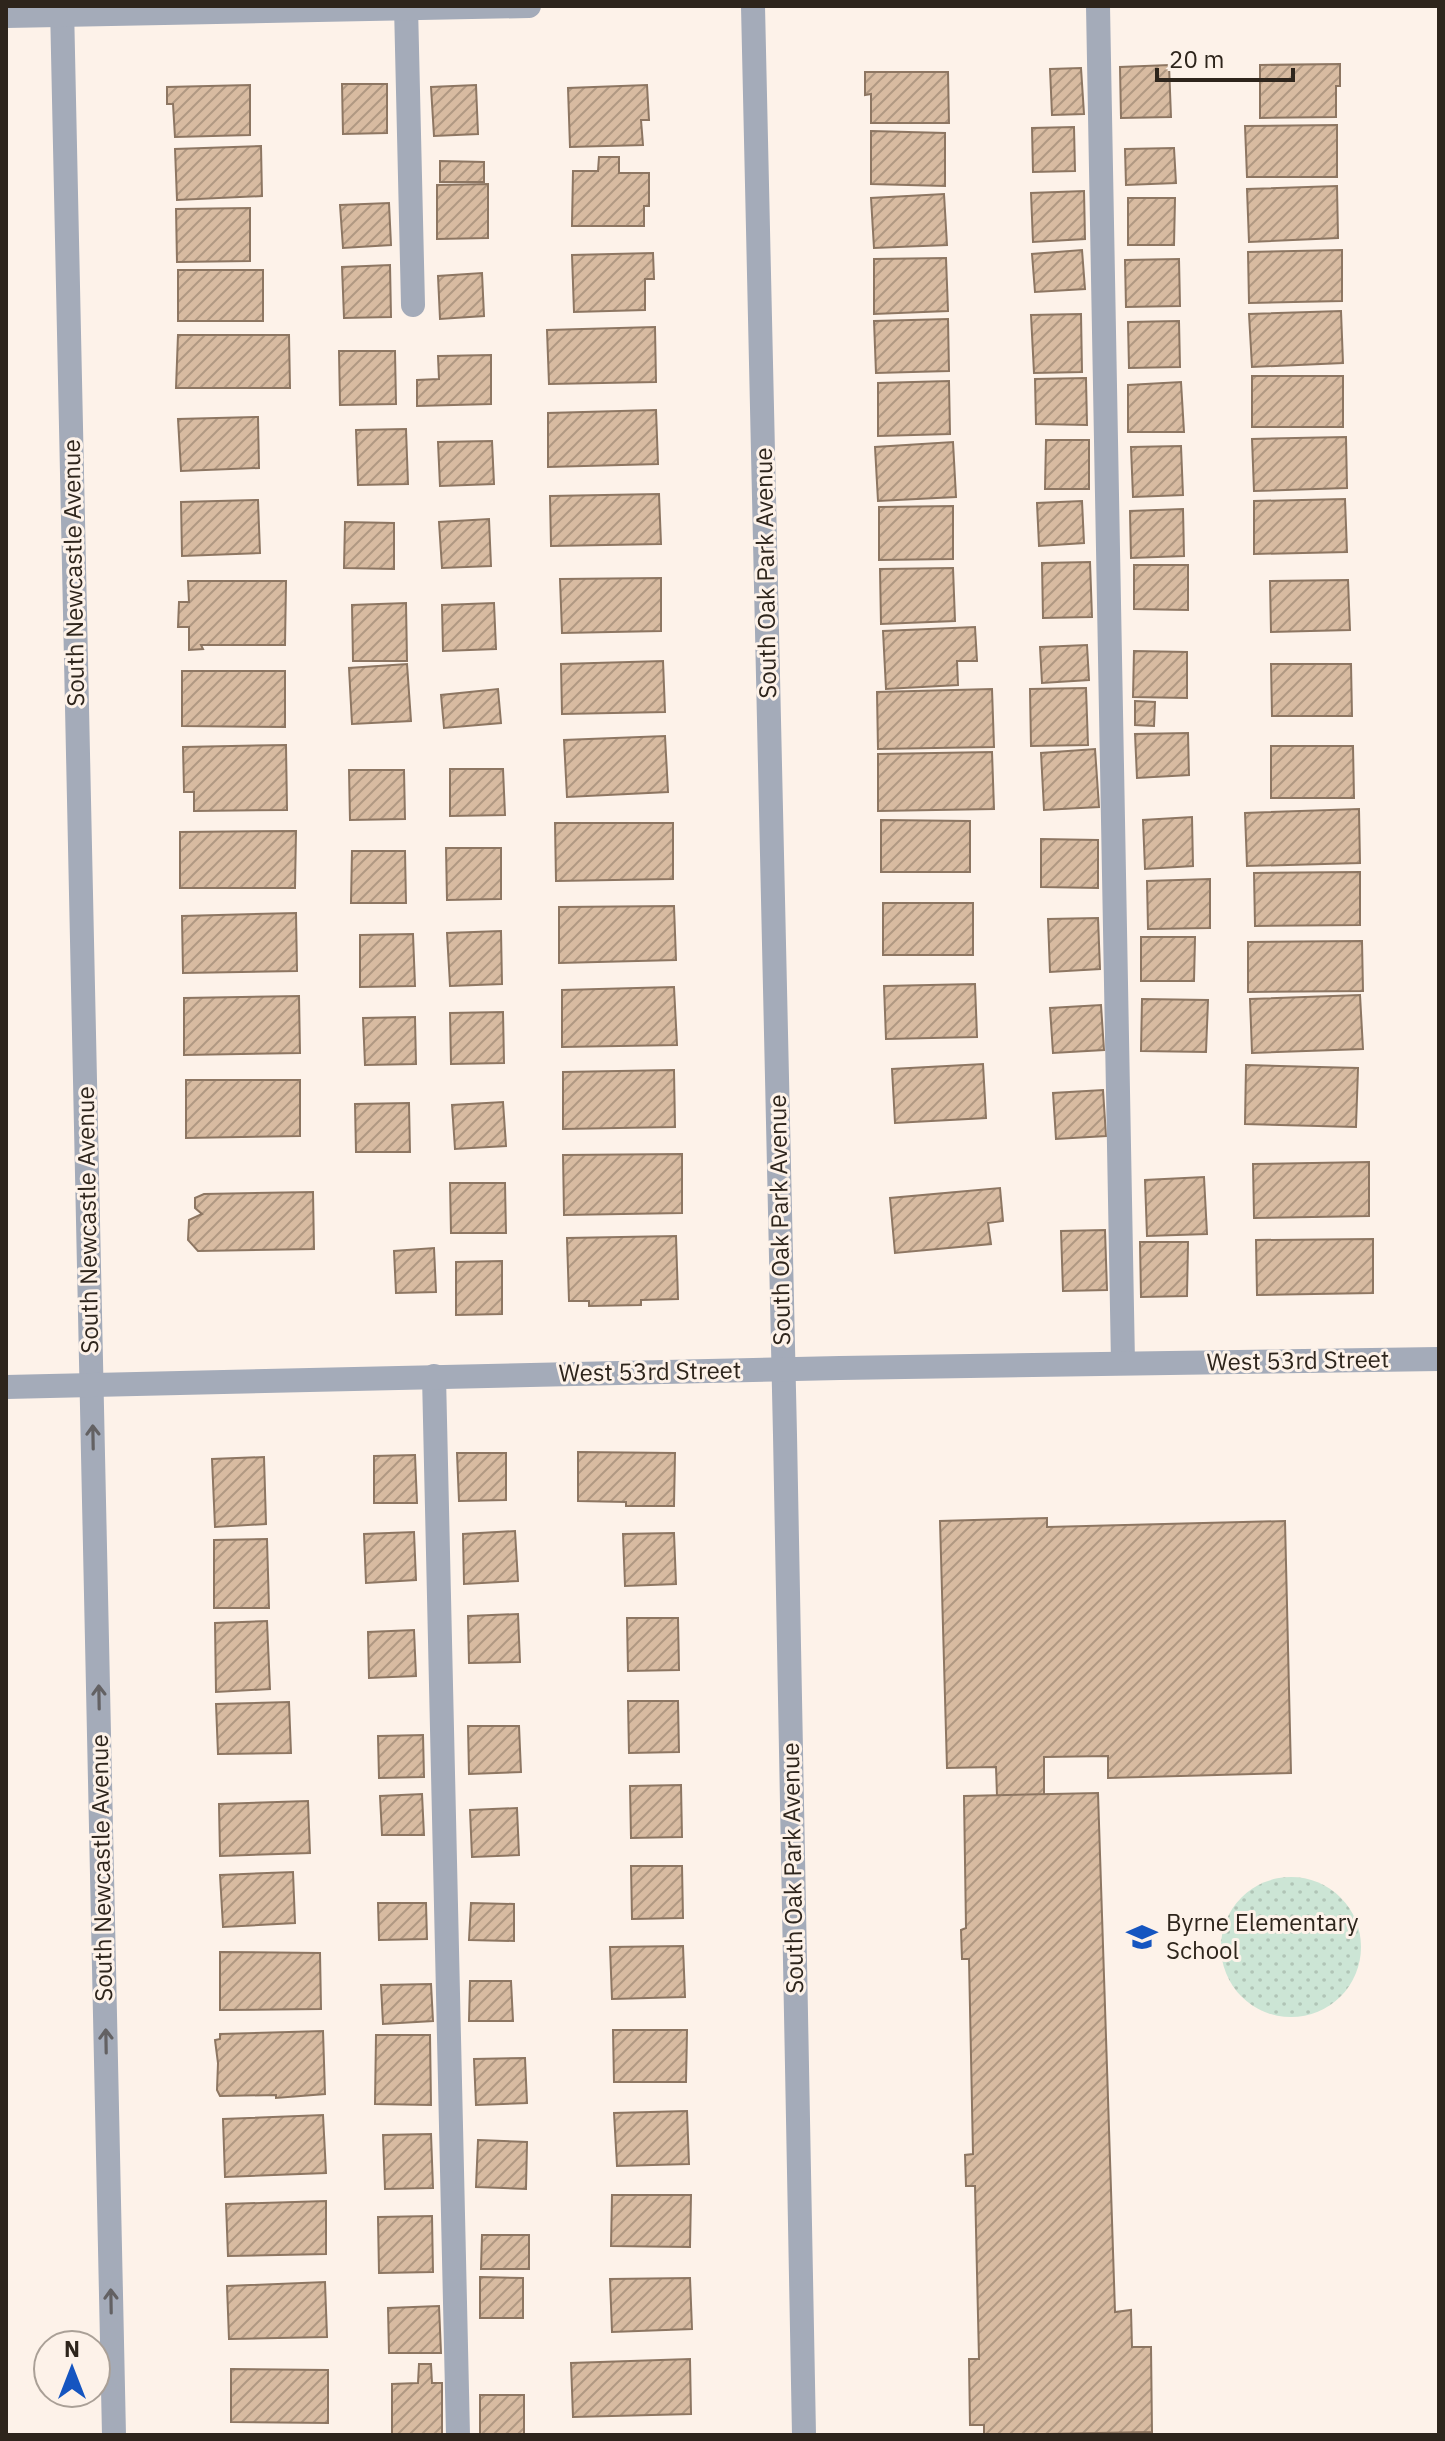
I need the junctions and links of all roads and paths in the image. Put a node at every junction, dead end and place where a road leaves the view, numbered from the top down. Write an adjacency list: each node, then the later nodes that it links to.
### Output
1 (529, 6): 4 (street)
2 (753, 6): 10 (street, South Oak Park Avenue)
3 (1098, 6): 9 (street)
4 (406, 7): 5 (street); 7 (street)
5 (62, 10): 6 (street); 12 (street, South Newcastle Avenue)
6 (6, 16)
7 (413, 305)
8 (1439, 1359): 9 (street, West 53rd Street)
9 (1123, 1363): 10 (street, West 53rd Street)
10 (784, 1369): 11 (street, West 53rd Street); 16 (street, South Oak Park Avenue)
11 (434, 1376): 12 (street, West 53rd Street); 15 (street)
12 (92, 1385): 13 (street, West 53rd Street); 14 (street, South Newcastle Avenue, one-way to 12)
13 (6, 1387)
14 (114, 2435)
15 (458, 2435)
16 (804, 2435)

